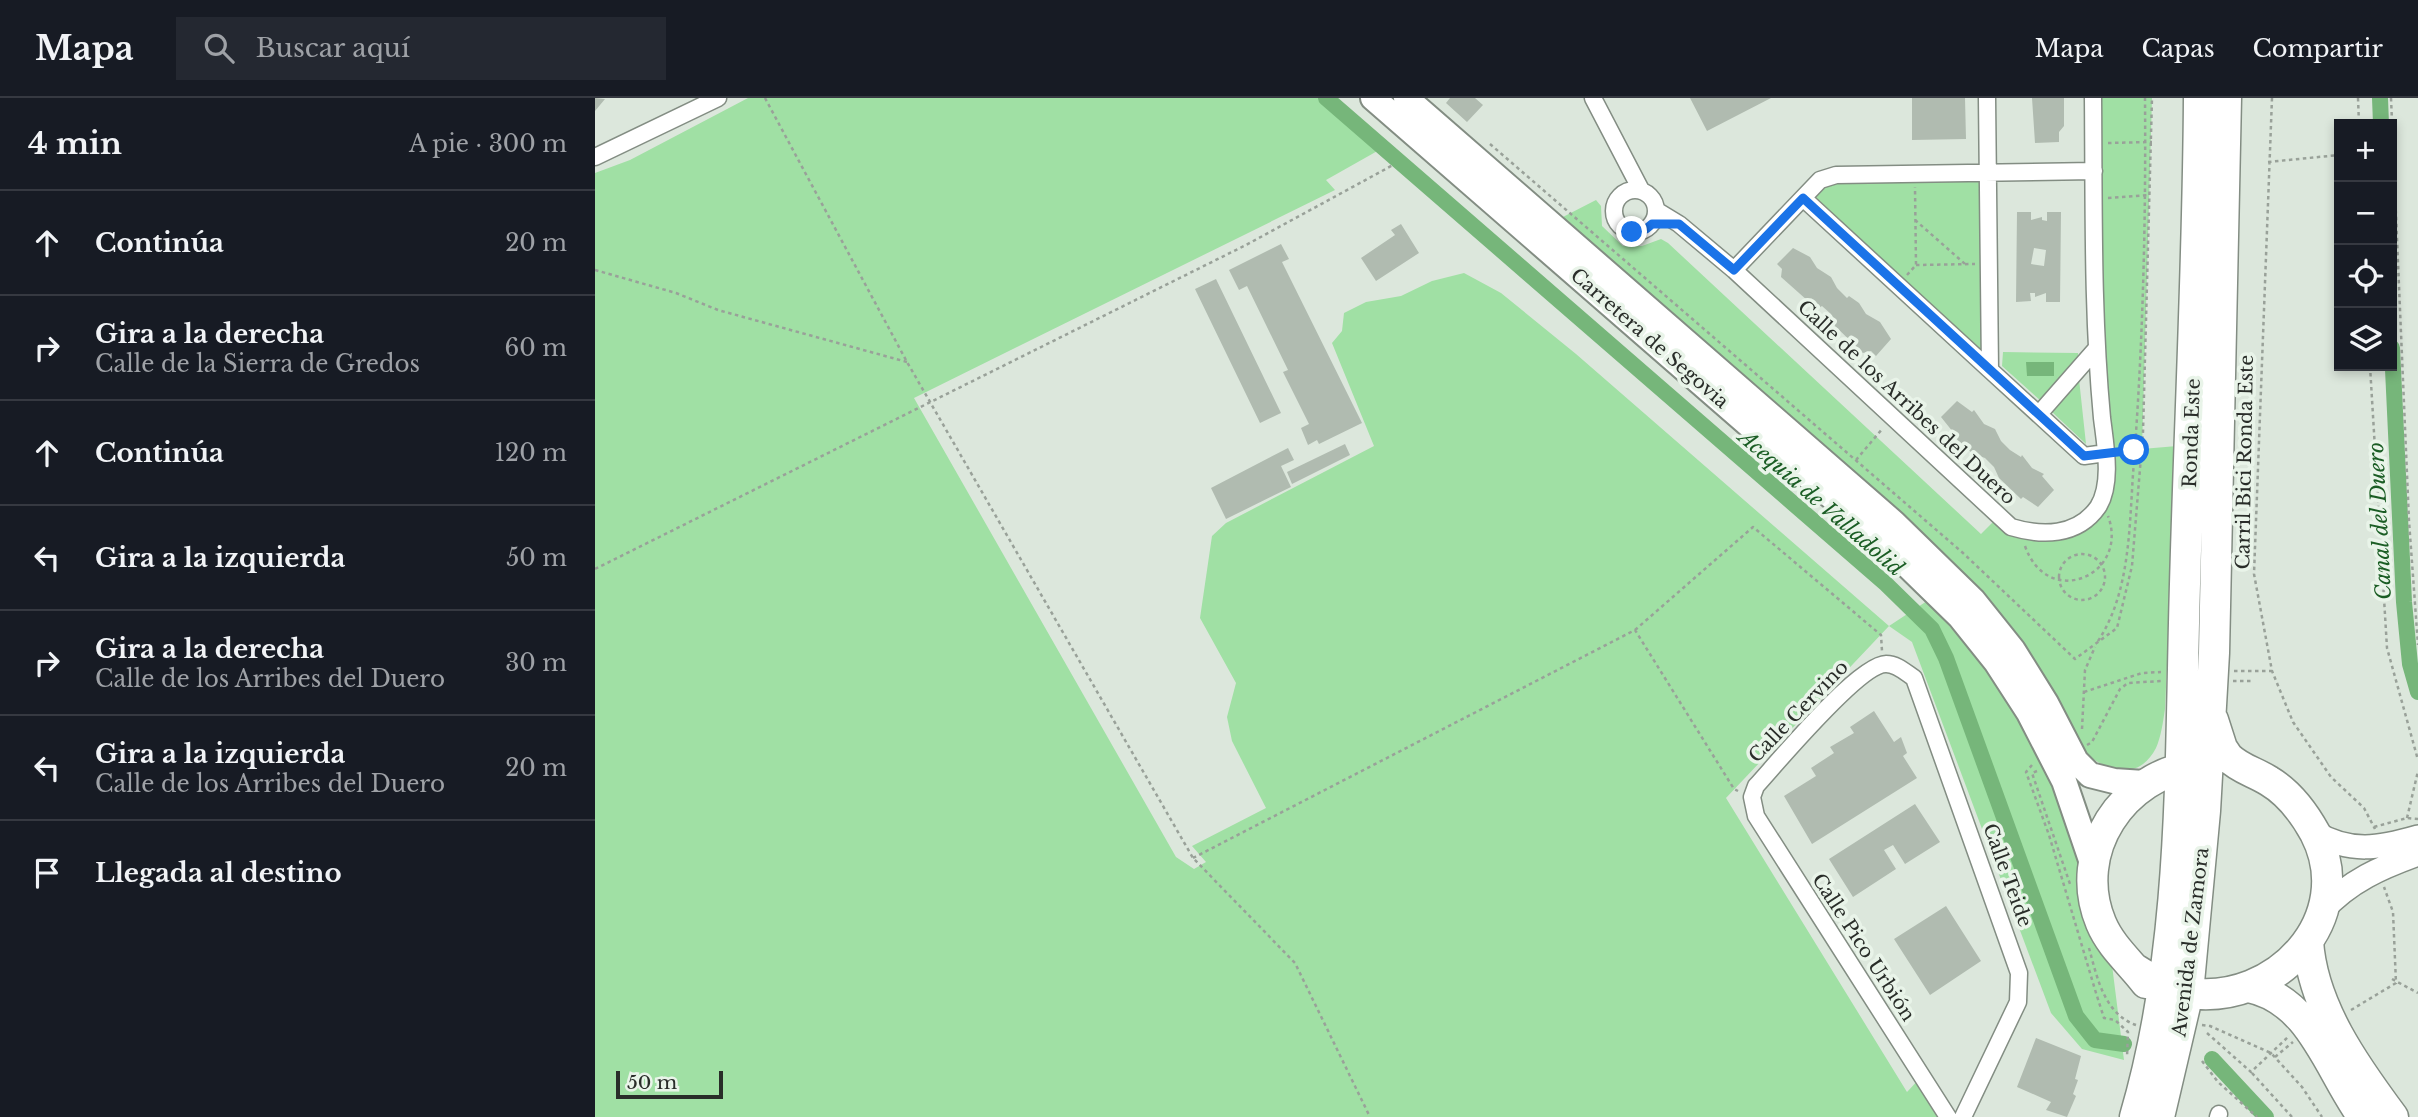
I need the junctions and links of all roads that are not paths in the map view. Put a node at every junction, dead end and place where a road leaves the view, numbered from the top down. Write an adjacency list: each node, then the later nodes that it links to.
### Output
1 (718, 98): 9 (street)
2 (1373, 98): 30 (main road, Carretera de Segovia)
3 (1406, 98): 25 (main road, Carretera de Segovia)
4 (1594, 98): 12 (street)
5 (1987, 98): 11 (street)
6 (2093, 98): 10 (street)
7 (2199, 98): 20 (highway, Ronda Este)
8 (2226, 98): 22 (highway, Ronda Este)
9 (595, 157)
10 (2094, 171): 11 (street); 16 (street)
11 (1988, 174): 13 (street); 17 (street)
12 (1634, 186): 14 (street); 14 (street)
13 (1803, 198): 15 (street); 17 (street)
14 (1654, 217): 15 (street, Calle de los Arribes del Duero)
15 (1734, 270): 19 (street, Calle de los Arribes del Duero)
16 (2096, 349): 18 (street); 19 (street)
17 (1990, 370): 18 (street)
18 (2039, 414): 19 (street)
19 (2106, 453)
20 (2184, 622): 23 (highway, Ronda Este); 25 (highway)
21 (1883, 664): 26 (street, Calle Cervino); 36 (street, Calle Teide)
22 (2210, 708): 23 (highway, Ronda Este); 24 (highway)
23 (2194, 766): 24 (highway); 25 (highway); 34 (highway, Avenida de Zamora)
24 (2246, 770): 28 (highway)
25 (2146, 782): 30 (highway)
26 (1752, 797): 35 (street, Calle Pico Urbión)
27 (2412, 827): 28 (street)
28 (2314, 832): 31 (highway)
29 (2418, 854): 31 (street)
30 (2093, 866): 34 (highway)
31 (2322, 911): 32 (highway)
32 (2308, 942): 33 (highway); 41 (highway)
33 (2237, 990): 34 (highway); 39 (highway); 40 (highway)
34 (2171, 998): 37 (highway, Avenida de Zamora); 38 (highway, Avenida de Zamora)
35 (1948, 1117)
36 (1963, 1117)
37 (2135, 1117)
38 (2159, 1117)
39 (2170, 1117)
40 (2363, 1117)
41 (2393, 1117)

